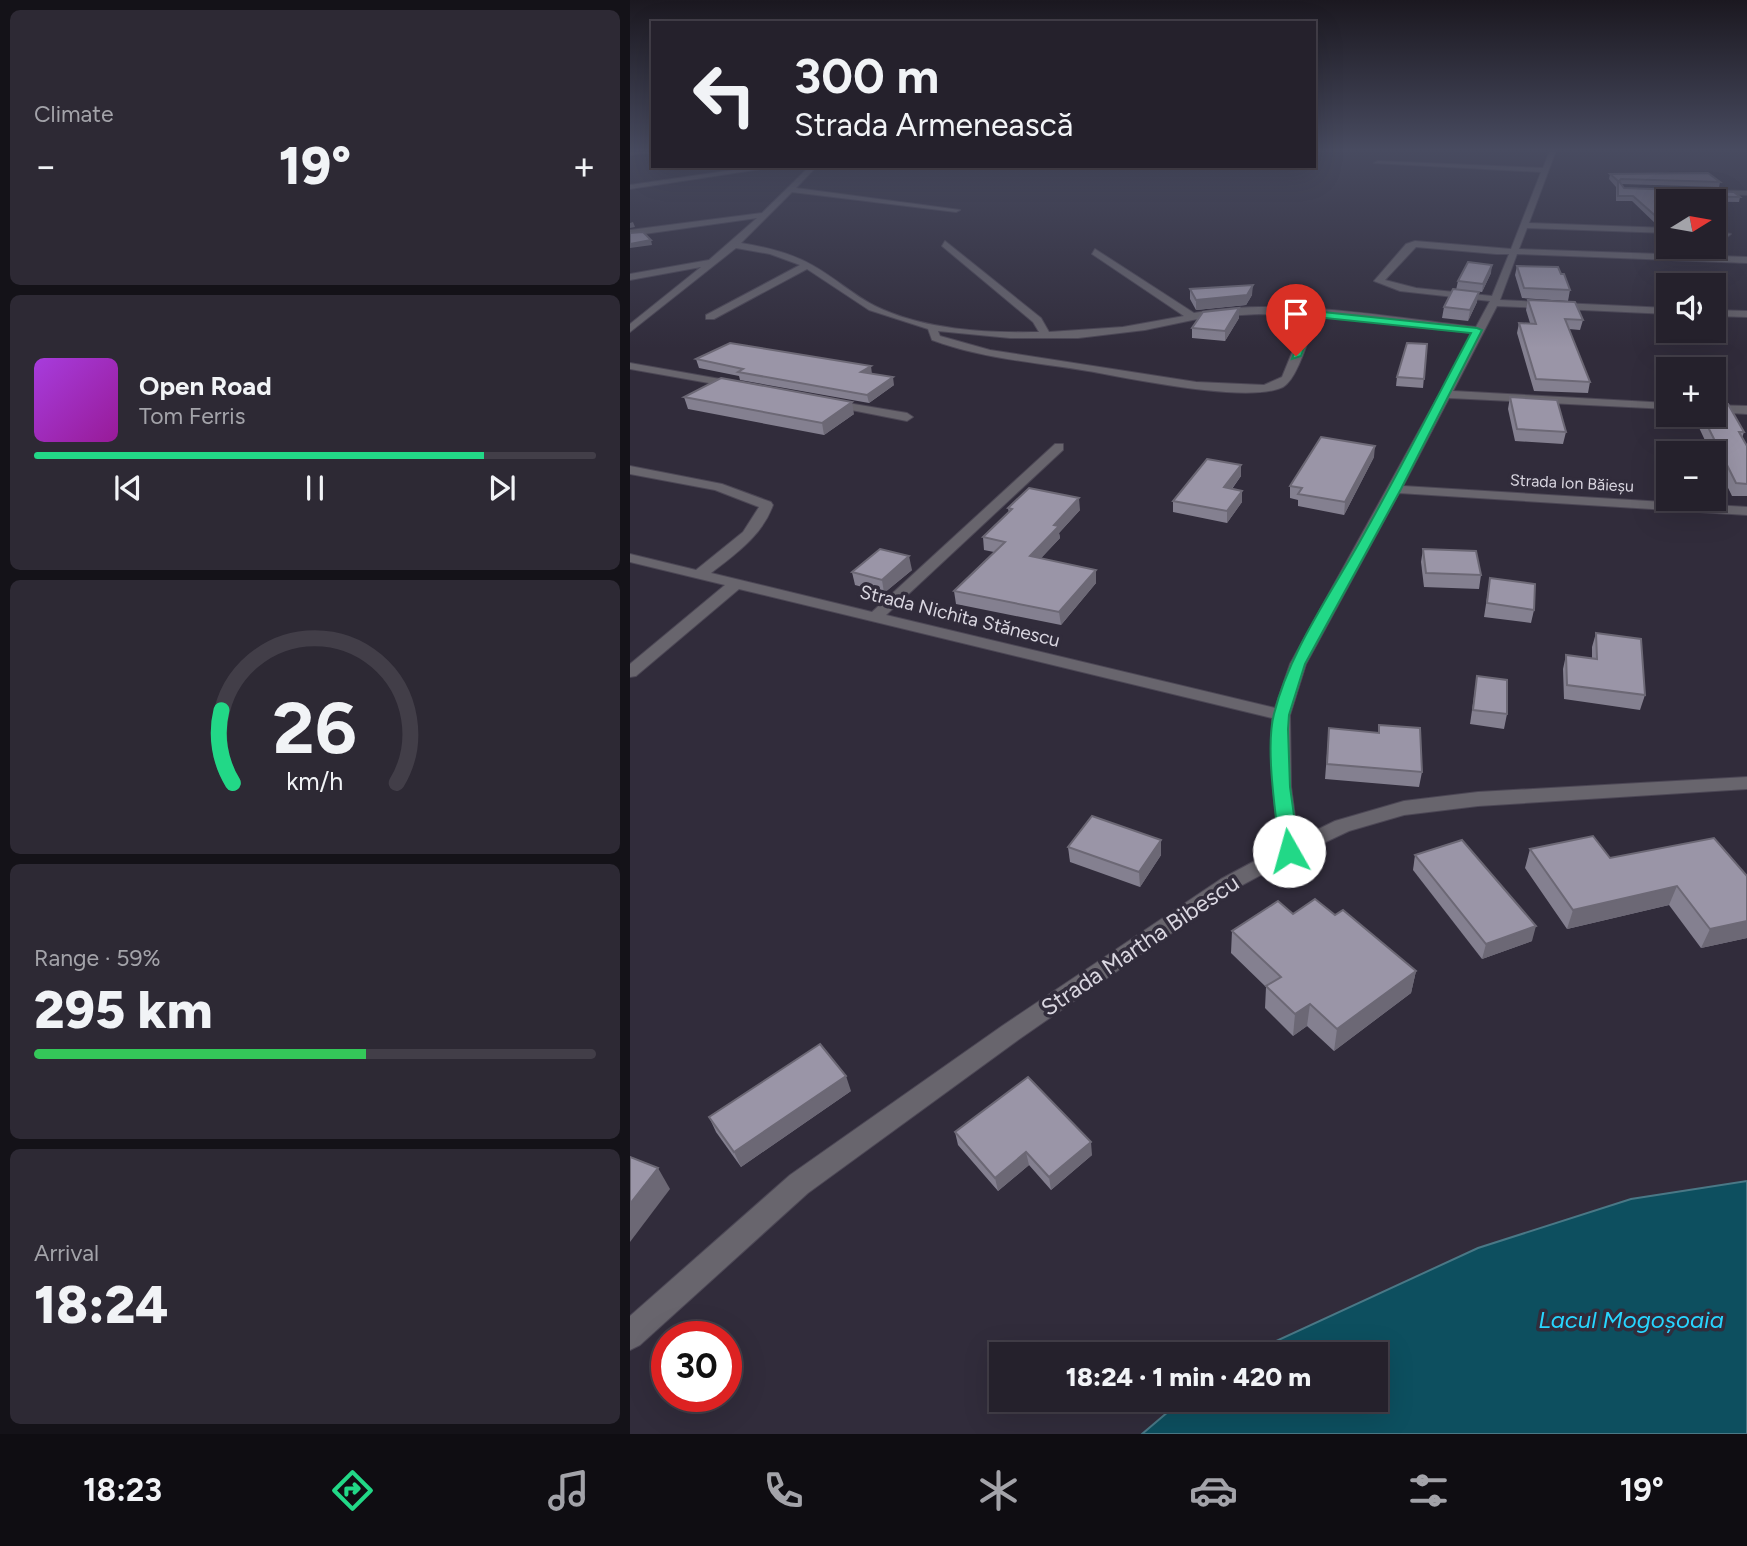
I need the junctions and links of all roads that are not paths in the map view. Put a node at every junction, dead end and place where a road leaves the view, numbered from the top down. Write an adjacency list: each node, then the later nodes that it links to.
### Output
1 (762, 215): 5 (street); 7 (street)
2 (1527, 215): 3 (street)
3 (1524, 225): 4 (street); 9 (street)
4 (1656, 230)
5 (630, 233)
6 (945, 244): 24 (street)
7 (734, 245): 11 (street); 12 (street)
8 (1095, 252): 19 (street)
9 (1516, 252): 10 (street); 14 (street); 14 (street)
10 (1747, 260)
11 (712, 262): 13 (street); 22 (street)
12 (808, 265): 20 (street); 21 (street)
13 (630, 277)
14 (1494, 301): 15 (street); 23 (street)
15 (1656, 310)
16 (1726, 313): 18 (street)
17 (1313, 314): 19 (street); 23 (street); 26 (street)
18 (1747, 314)
19 (1191, 316): 24 (street)
20 (710, 317)
21 (932, 327): 25 (street); 26 (street)
22 (630, 329)
23 (1477, 330): 29 (street)
24 (1046, 335): 25 (street)
25 (1014, 336): 26 (street)
26 (996, 354)
27 (630, 366): 28 (street)
28 (749, 388)
29 (1445, 394): 31 (street); 37 (street)
30 (815, 400): 34 (street)
31 (1656, 405)
32 (1726, 409): 33 (street)
33 (1747, 410)
34 (908, 417)
35 (1059, 447): 42 (street)
36 (630, 470): 40 (street)
37 (1395, 489): 38 (street, Strada Ion Băieșu); 44 (street)
38 (1747, 511)
39 (630, 558): 40 (street, Strada Nichita Stănescu)
40 (701, 573): 41 (street, Strada Nichita Stănescu)
41 (738, 582): 42 (street, Strada Nichita Stănescu); 43 (street)
42 (875, 617): 44 (street, Strada Nichita Stănescu)
43 (630, 672)
44 (1281, 715): 46 (street)
45 (1747, 783): 46 (street, Strada Martha Bibescu)
46 (1289, 851): 47 (street, Strada Martha Bibescu)
47 (630, 1335)

